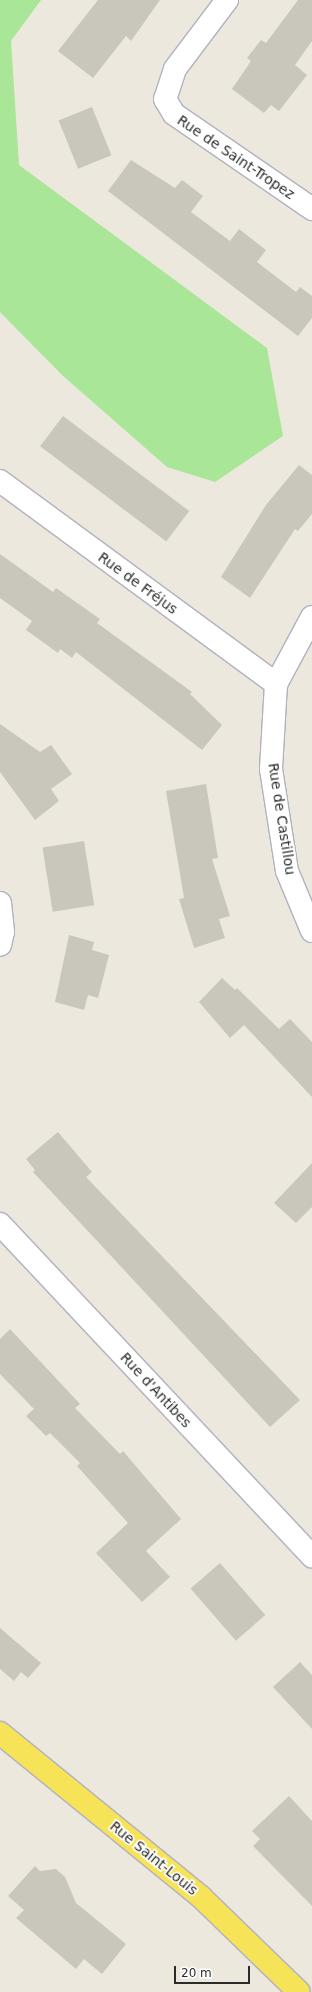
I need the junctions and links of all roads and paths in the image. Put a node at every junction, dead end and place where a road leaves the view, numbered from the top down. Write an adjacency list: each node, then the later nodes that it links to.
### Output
1 (227, 0): 2 (street, Rue de Saint-Tropez)
2 (312, 209)
3 (0, 481): 5 (street, Rue de Fréjus)
4 (312, 617): 5 (street, Rue de Castillou)
5 (276, 684): 7 (street, Rue de Castillou)
6 (0, 903): 8 (street)
7 (312, 930)
8 (0, 945)
9 (0, 1224): 10 (street, Rue d'Antibes)
10 (312, 1556)
11 (0, 1733): 12 (main road, Rue Saint-Louis)
12 (299, 1992)

